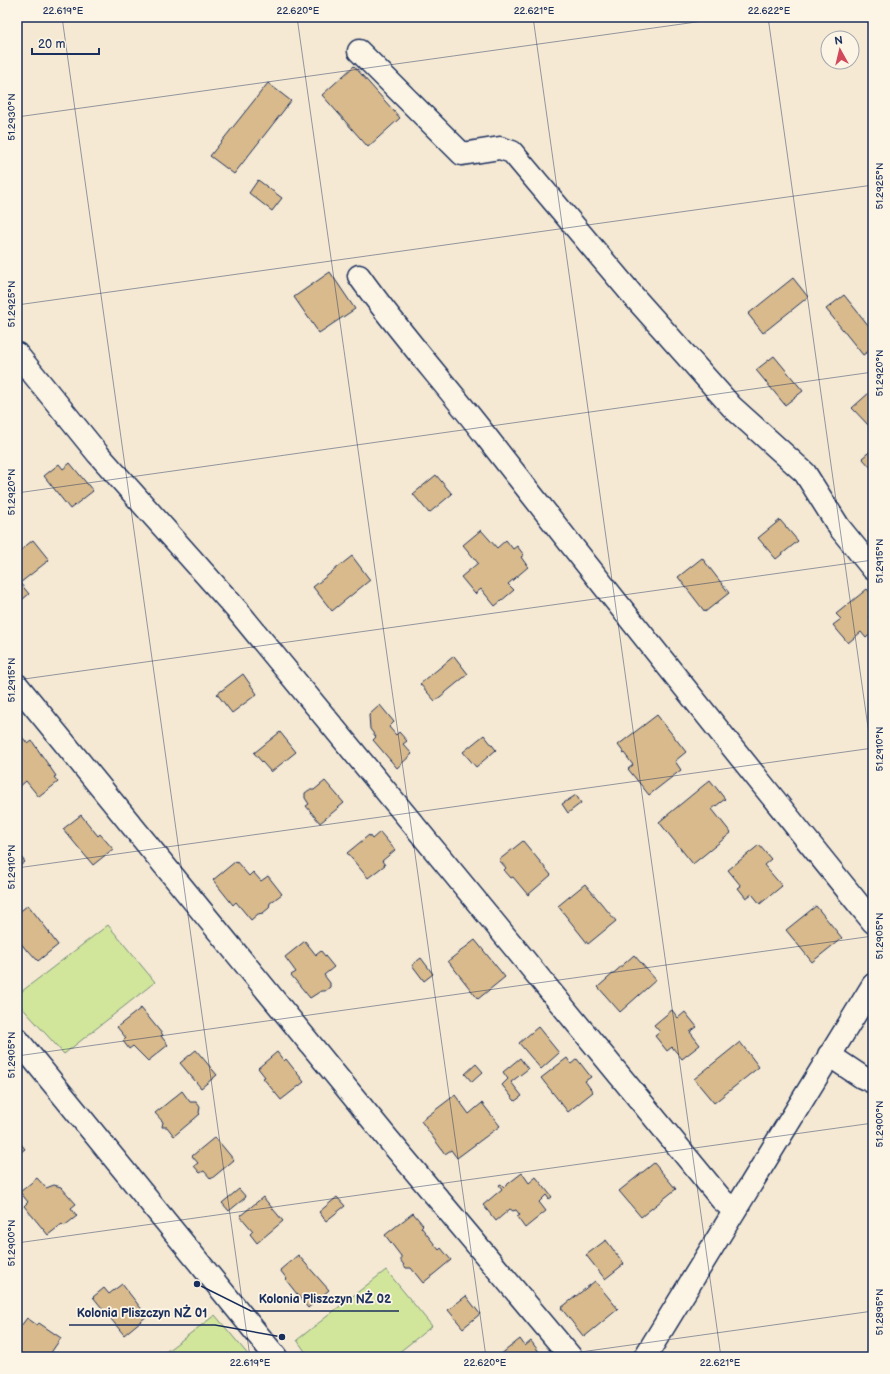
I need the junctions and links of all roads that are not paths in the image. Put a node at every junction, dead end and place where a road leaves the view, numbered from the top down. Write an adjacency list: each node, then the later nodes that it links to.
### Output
1 (359, 51): 4 (street)
2 (358, 276): 6 (street)
3 (17, 354): 11 (street)
4 (873, 569)
5 (17, 685): 13 (street)
6 (873, 922)
7 (873, 985): 9 (street)
8 (17, 1039): 12 (street)
9 (829, 1055): 10 (street); 11 (street)
10 (873, 1082)
11 (734, 1210): 14 (street)
12 (276, 1357)
13 (571, 1357)
14 (645, 1357)

